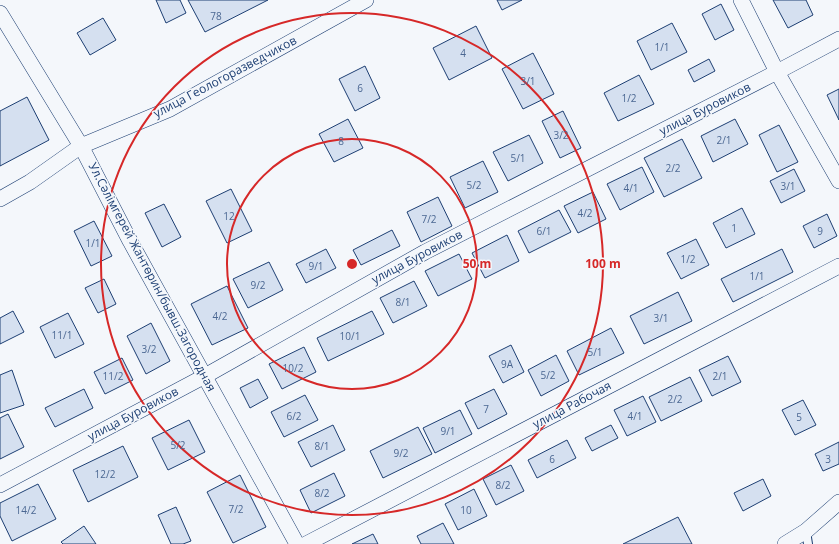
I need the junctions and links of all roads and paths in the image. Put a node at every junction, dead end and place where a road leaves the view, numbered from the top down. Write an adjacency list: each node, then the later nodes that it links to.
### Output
1 (366, 0): 6 (street, улица Геологоразведчиков)
2 (741, 0): 5 (street)
3 (0, 13): 6 (street, Ул.Сәлімгерей Жантөрин/бывш.Загородная)
4 (839, 39): 5 (street, улица Буровиков)
5 (777, 72): 7 (street); 10 (street, улица Буровиков)
6 (81, 146): 8 (street, улица Геологоразведчиков); 10 (street, Ул.Сәлімгерей Жантөрин/бывш.Загородная)
7 (839, 181)
8 (0, 199)
9 (839, 266): 15 (street, улица Рабочая)
10 (205, 376): 11 (street, улица Буровиков); 14 (street, Ул.Сәлімгерей Жантөрин/бывш.Загородная)
11 (0, 485)
12 (839, 502): 13 (street)
13 (807, 537): 16 (street)
14 (297, 544)
15 (306, 544)
16 (784, 544)

